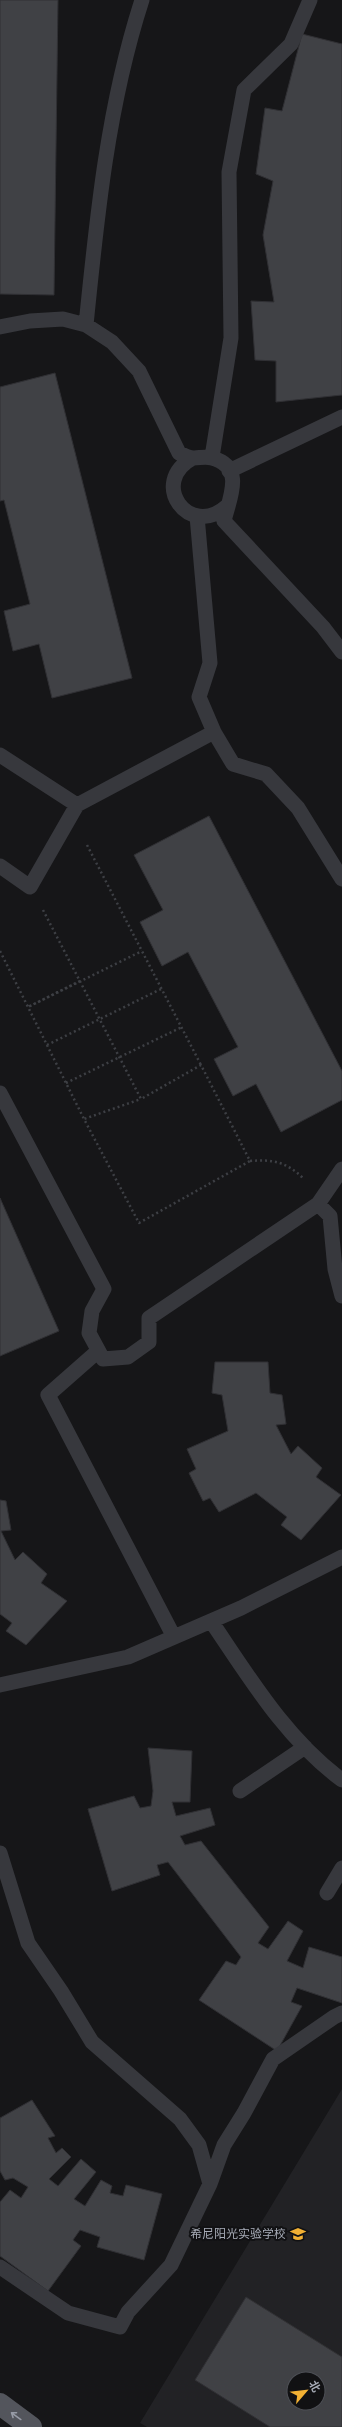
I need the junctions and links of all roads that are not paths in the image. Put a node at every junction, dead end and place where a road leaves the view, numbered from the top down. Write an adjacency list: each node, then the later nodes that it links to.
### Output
1 (142, 0): 3 (lane)
2 (310, 0): 6 (lane)
3 (86, 325): 4 (lane); 7 (lane)
4 (0, 327)
5 (342, 416): 8 (lane)
6 (212, 458): 7 (lane); 8 (lane)
7 (184, 460): 10 (lane)
8 (230, 471): 9 (lane)
9 (227, 506): 10 (lane); 11 (lane)
10 (203, 516): 11 (lane); 13 (lane)
11 (224, 521): 12 (lane)
12 (342, 652)
13 (214, 732): 15 (lane); 17 (lane)
14 (0, 755): 15 (lane)
15 (74, 810): 16 (lane)
16 (0, 866)
17 (342, 879)
18 (0, 1093): 22 (lane)
19 (342, 1169): 20 (lane)
20 (318, 1204): 21 (lane); 22 (lane)
21 (342, 1296)
22 (98, 1351): 25 (lane)
23 (342, 1557): 24 (lane)
24 (211, 1621): 25 (lane); 27 (lane)
25 (174, 1637): 26 (lane)
26 (0, 1685)
27 (305, 1747): 28 (lane); 29 (lane)
28 (342, 1780)
29 (240, 1791)
30 (0, 1853): 34 (lane)
31 (342, 1868): 32 (lane)
32 (327, 1893)
33 (342, 2013): 34 (lane)
34 (210, 2184): 35 (lane)
35 (0, 2267)
36 (0, 2404): 37 (main road, one-way to 36)
37 (31, 2427)

